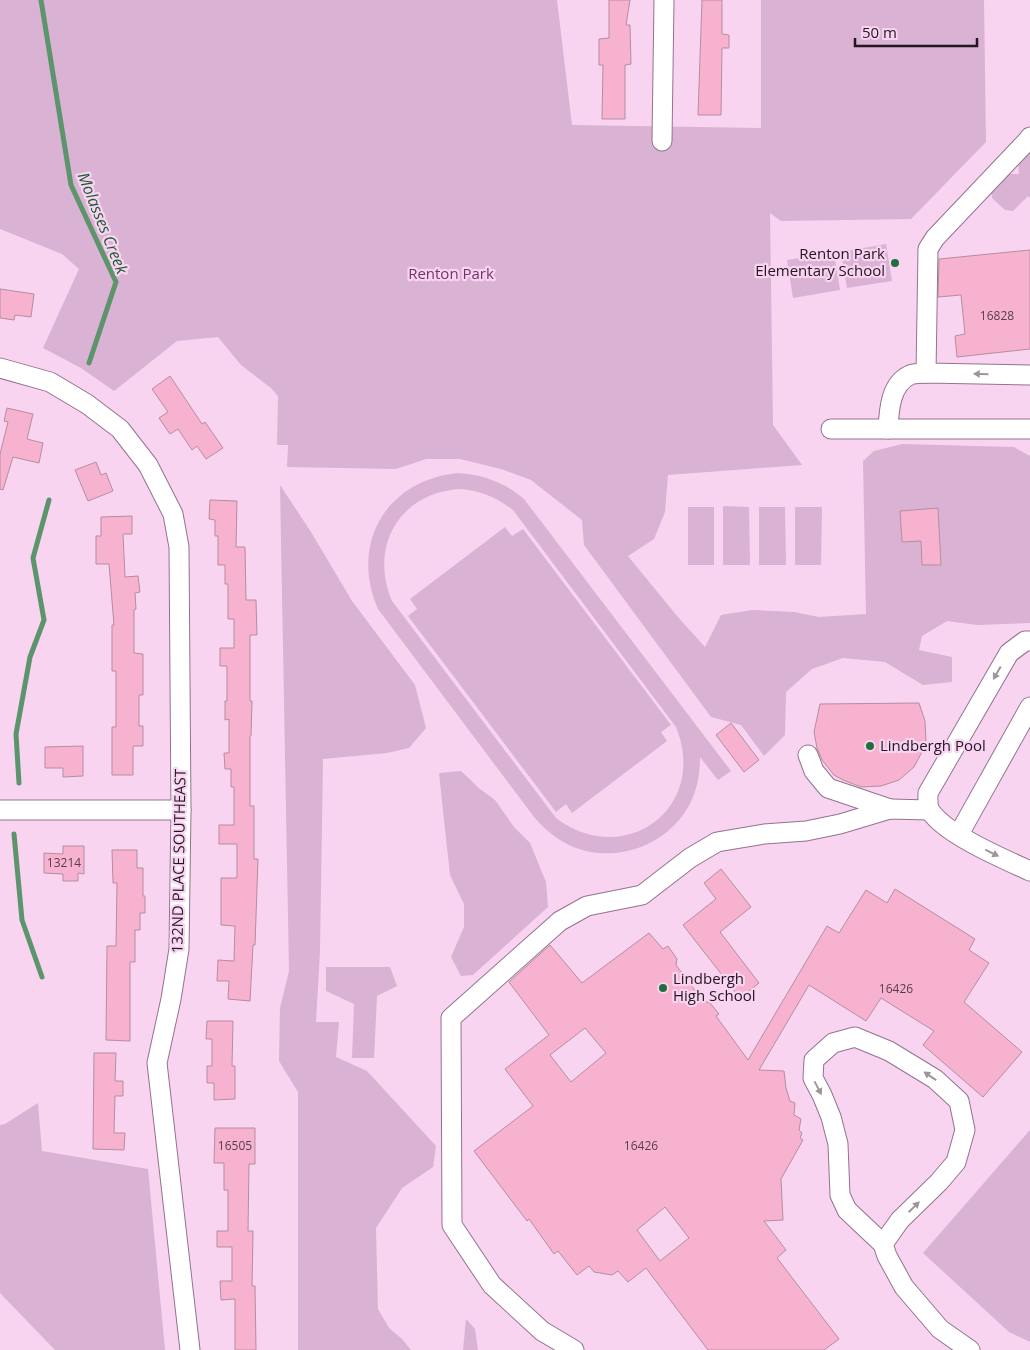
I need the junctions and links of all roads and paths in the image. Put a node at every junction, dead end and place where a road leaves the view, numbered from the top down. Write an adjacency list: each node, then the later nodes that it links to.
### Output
1 (664, 0): 3 (street)
2 (1030, 137): 5 (street)
3 (662, 141)
4 (0, 368): 15 (street, 132ND PLACE SOUTHEAST)
5 (926, 373): 6 (street, one-way to 5); 8 (street)
6 (1030, 375)
7 (831, 429): 8 (street)
8 (888, 429): 9 (street)
9 (1030, 429)
10 (1030, 640): 16 (street, one-way to 16)
11 (1030, 707): 17 (street)
12 (808, 755): 13 (street)
13 (890, 809): 16 (street); 21 (street)
14 (0, 810): 15 (street)
15 (181, 810): 20 (street, 132ND PLACE SOUTHEAST)
16 (929, 810): 17 (street)
17 (960, 834): 18 (street, one-way to 18)
18 (1030, 871)
19 (883, 1244): 19 (street, one-way to 19); 22 (street)
20 (190, 1350)
21 (574, 1350)
22 (970, 1350)

